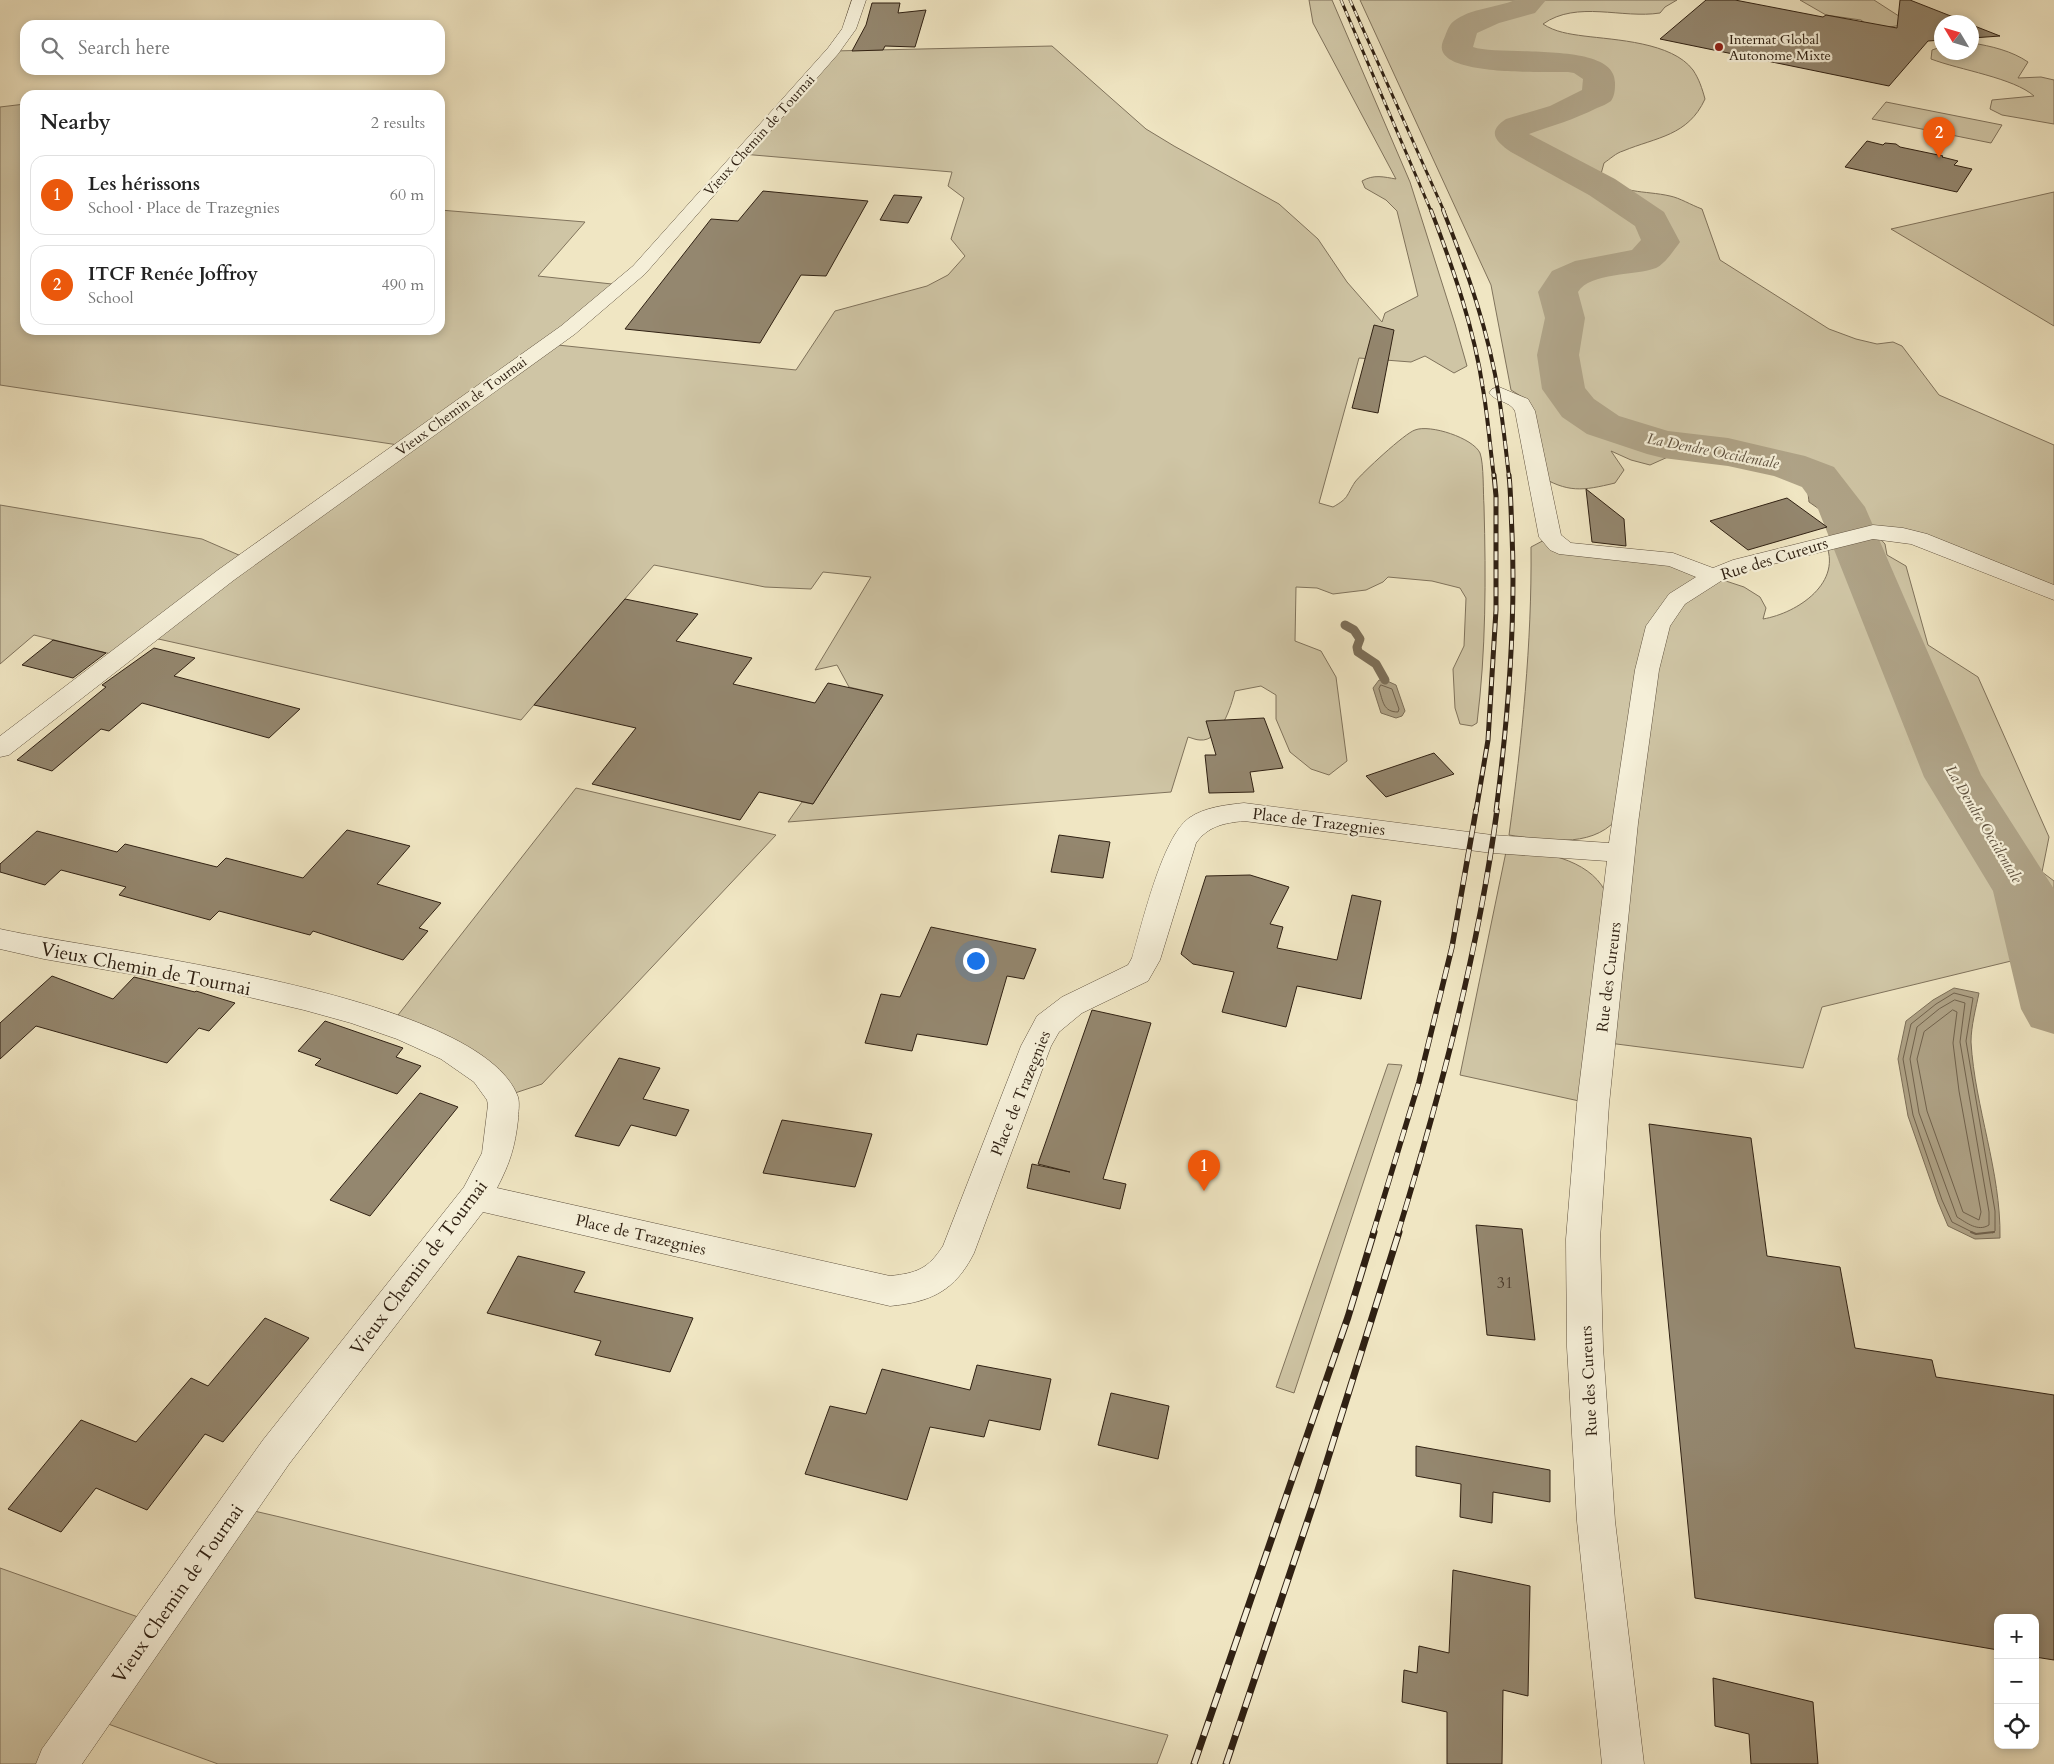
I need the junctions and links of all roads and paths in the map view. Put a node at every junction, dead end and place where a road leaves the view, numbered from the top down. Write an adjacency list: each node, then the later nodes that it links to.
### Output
1 (858, 0): 5 (street, Vieux Chemin de Tournai)
2 (1498, 393): 3 (street)
3 (1713, 576): 4 (street, Rue des Cureurs); 6 (street, Rue des Cureurs)
4 (2054, 593)
5 (0, 749)
6 (1621, 853): 8 (street, Place de Trazegnies); 10 (street, Rue des Cureurs)
7 (0, 938): 8 (street, Vieux Chemin de Tournai)
8 (476, 1197): 9 (street, Vieux Chemin de Tournai)
9 (58, 1764)
10 (1623, 1764)

